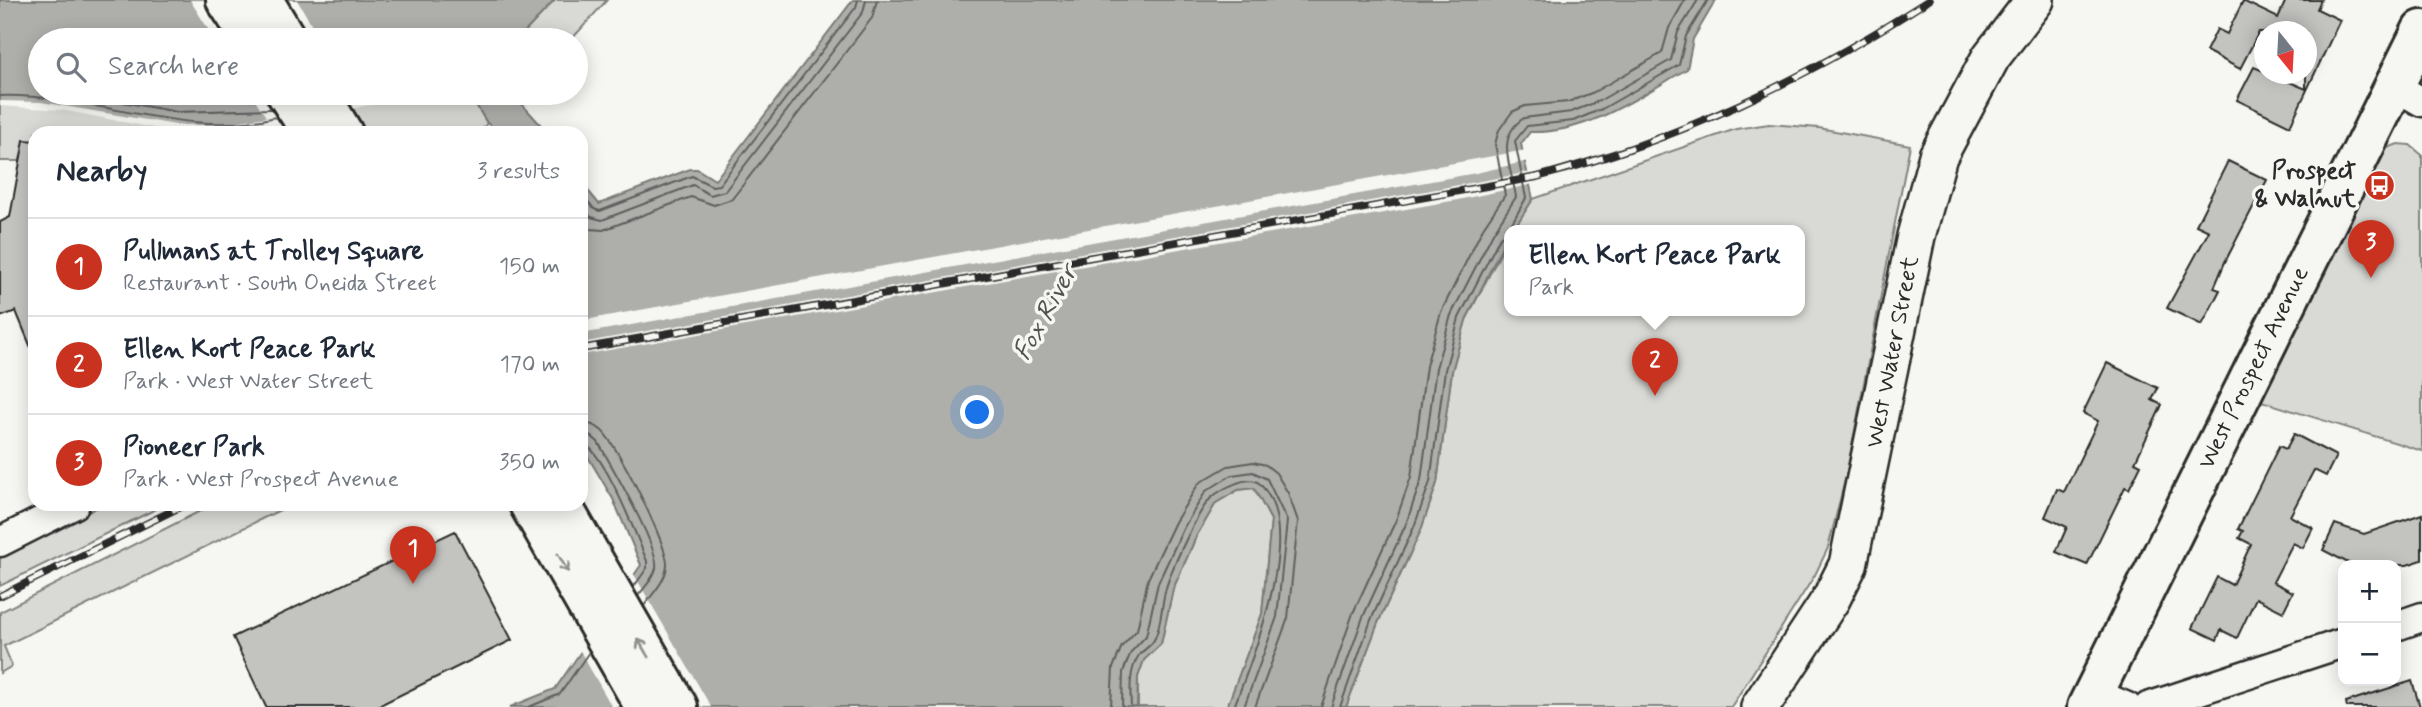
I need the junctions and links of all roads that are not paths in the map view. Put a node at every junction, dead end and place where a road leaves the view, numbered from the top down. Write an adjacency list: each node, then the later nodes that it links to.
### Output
1 (226, 0): 4 (main road)
2 (263, 0): 5 (main road)
3 (2035, 0): 22 (street, West Water Street)
4 (244, 28)
5 (280, 28)
6 (2422, 30): 7 (main road, West Prospect Avenue)
7 (2408, 94): 19 (main road, West Prospect Avenue)
8 (294, 105): 10 (main road)
9 (326, 105): 11 (main road)
10 (307, 126)
11 (339, 126)
12 (61, 511): 15 (street)
13 (533, 511): 20 (main road, one-way to 20)
14 (565, 511): 21 (main road, one-way to 14)
15 (0, 542)
16 (2422, 617): 17 (street)
17 (2401, 624)
18 (2338, 645): 23 (street)
19 (2103, 702)
20 (645, 707)
21 (678, 707)
22 (1760, 707)
23 (2148, 707)

